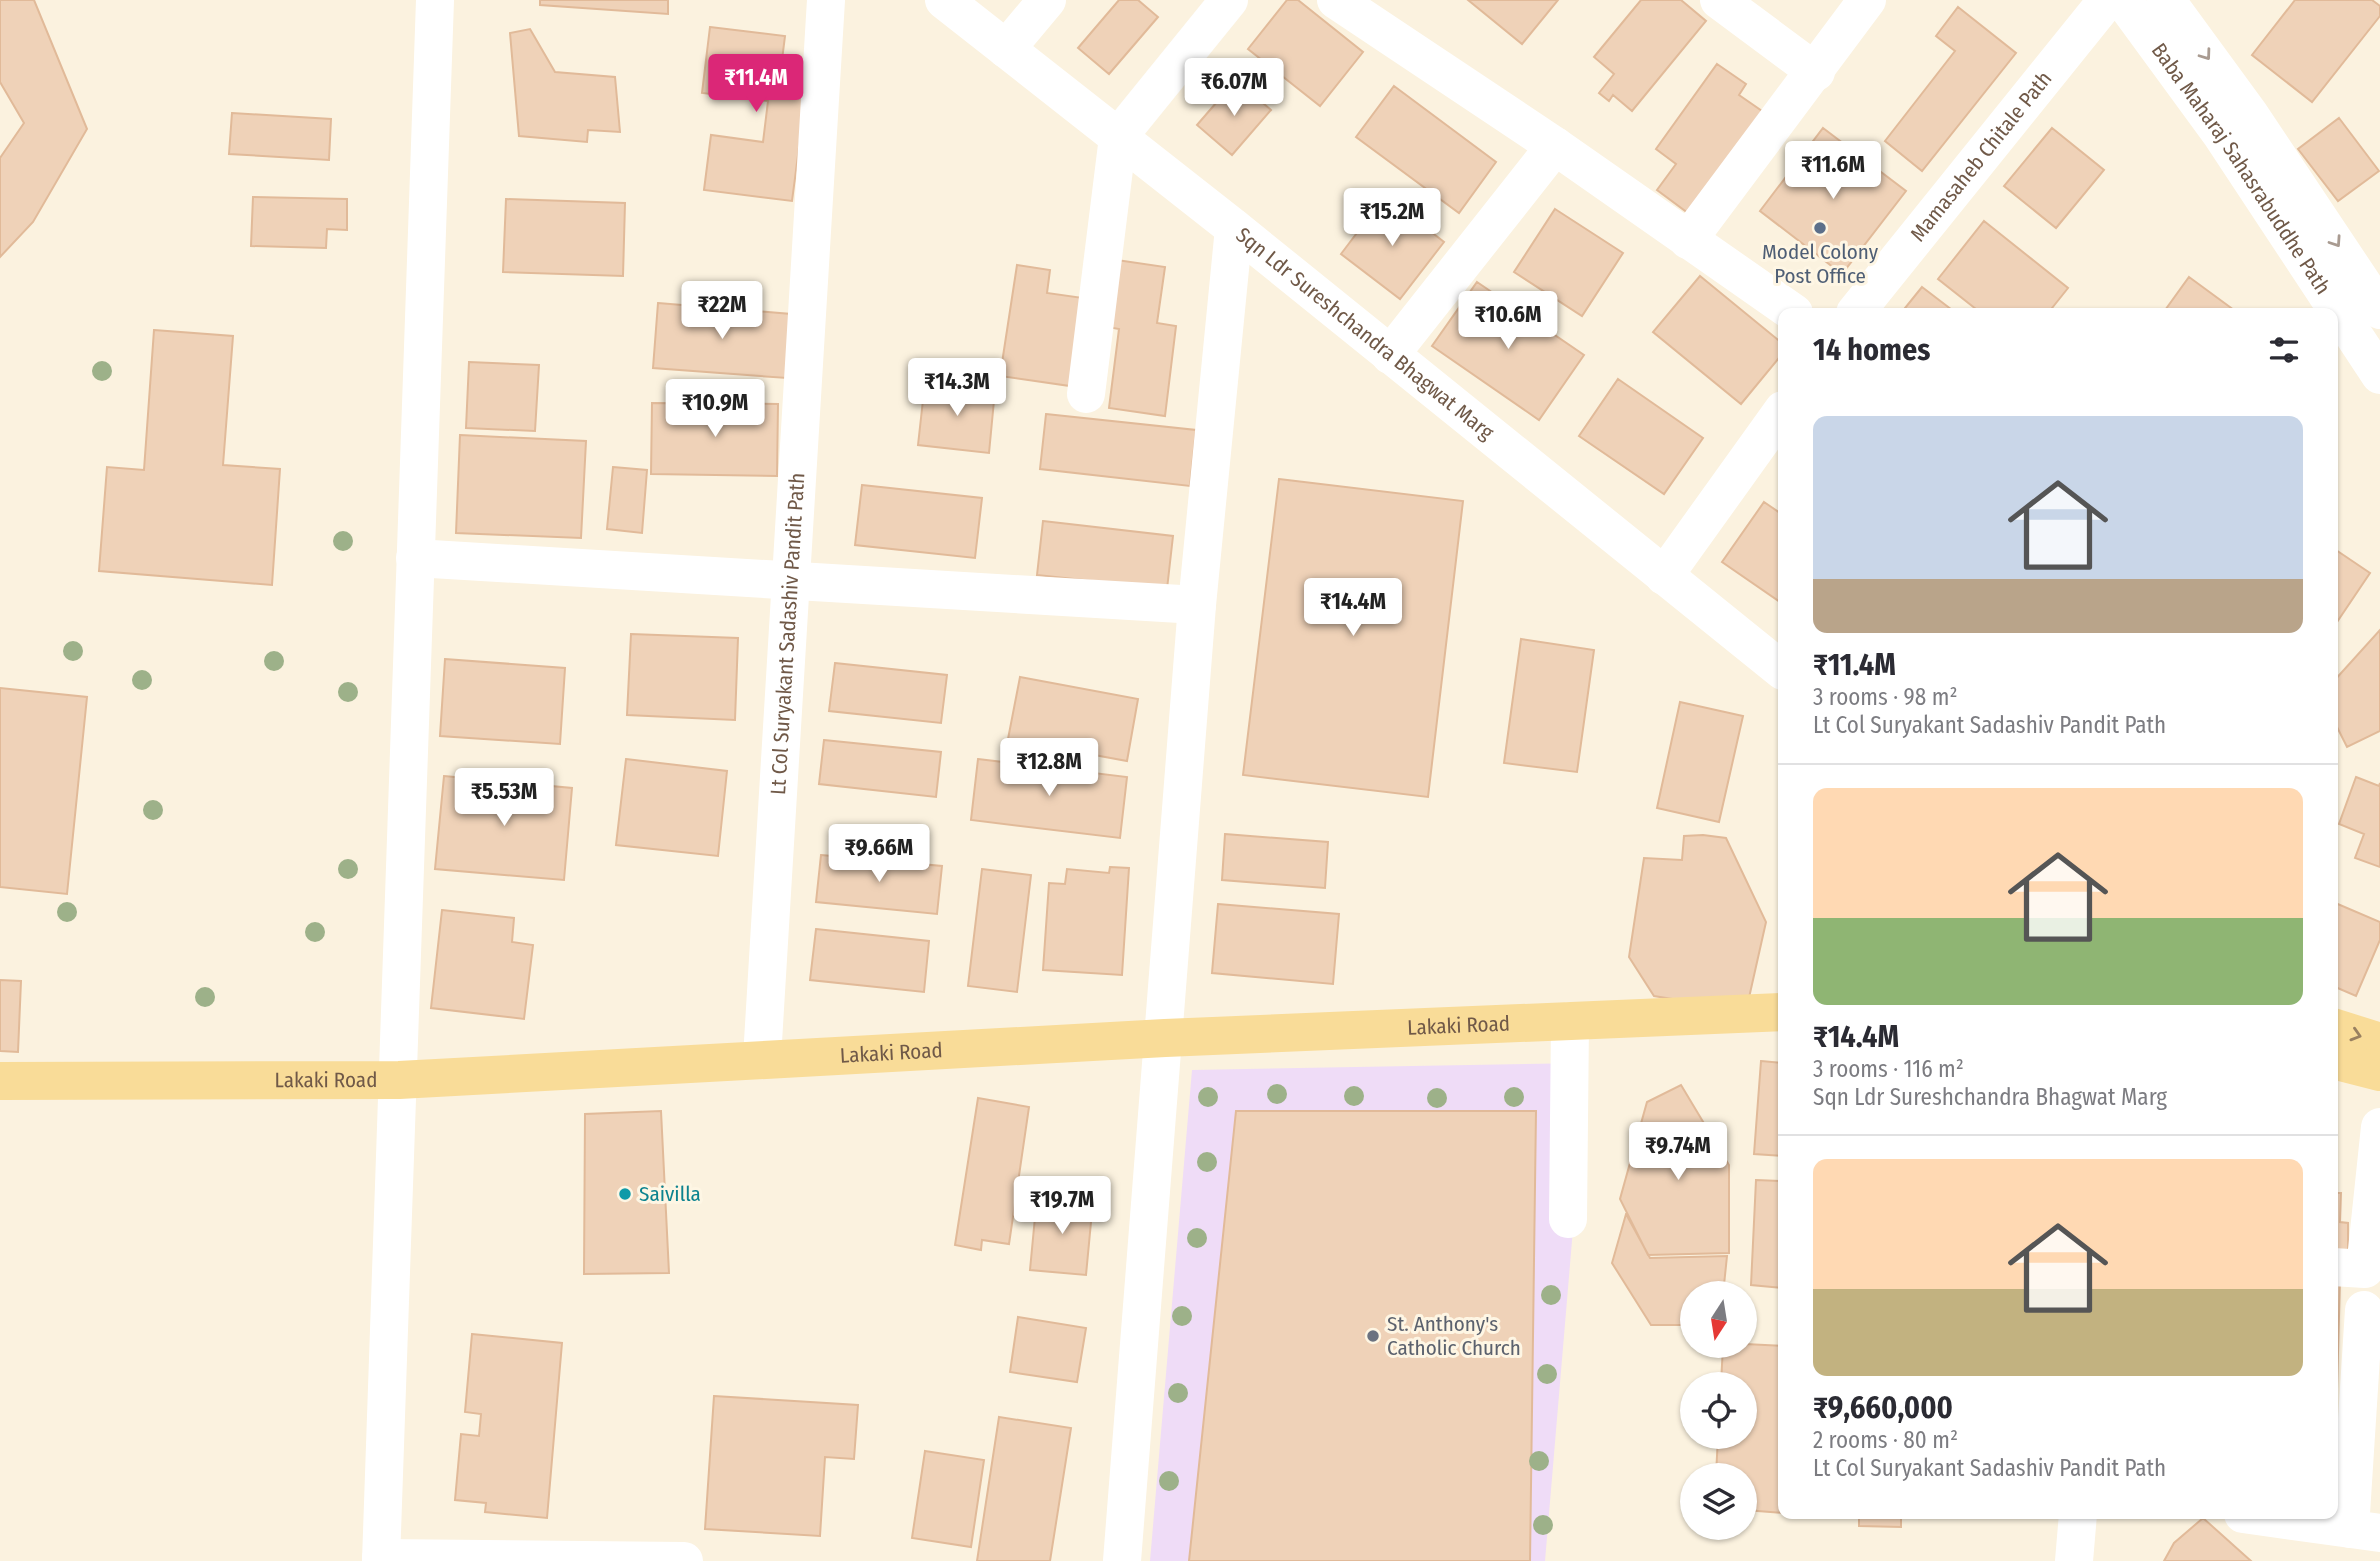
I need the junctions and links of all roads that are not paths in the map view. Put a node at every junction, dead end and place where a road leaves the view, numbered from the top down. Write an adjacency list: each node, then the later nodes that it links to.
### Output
1 (435, 0): 27 (street)
2 (826, 0): 29 (street, Lt Col Suryakant Sadashiv Pandit Path)
3 (944, 0): 12 (street, Sqn Ldr Sureshchandra Bhagwat Marg)
4 (1047, 0): 12 (street)
5 (1229, 0): 14 (street)
6 (1337, 0): 15 (street)
7 (1719, 0): 13 (street)
8 (1867, 0): 13 (street)
9 (2106, 0): 19 (street, Mamasaheb Chitale Path)
10 (2123, 0): 20 (street, Baba Maharaj Sahasrabuddhe Path)
11 (2166, 0): 21 (street, Baba Maharaj Sahasrabuddhe Path, one-way to 21)
12 (1006, 50): 14 (street, Sqn Ldr Sureshchandra Bhagwat Marg)
13 (1816, 72): 17 (street)
14 (1118, 137): 16 (street, Sqn Ldr Sureshchandra Bhagwat Marg); 25 (street)
15 (1555, 146): 17 (street); 23 (street)
16 (1234, 228): 23 (street, Sqn Ldr Sureshchandra Bhagwat Marg); 30 (street)
17 (1688, 240): 18 (street)
18 (1787, 308)
19 (1859, 308)
20 (2336, 308)
21 (2380, 310)
22 (2338, 311): 24 (street, Baba Maharaj Sahasrabuddhe Path)
23 (1390, 355): 28 (street, Sqn Ldr Sureshchandra Bhagwat Marg)
24 (2380, 375)
25 (1086, 394)
26 (1778, 417): 28 (street)
27 (415, 558): 29 (street); 40 (street)
28 (1664, 576): 31 (street, Sqn Ldr Sureshchandra Bhagwat Marg)
29 (791, 580): 30 (street); 37 (street, Lt Col Suryakant Sadashiv Pandit Path)
30 (1197, 605): 35 (street)
31 (1778, 667)
32 (1778, 1012): 33 (main road, Lakaki Road)
33 (1570, 1021): 35 (main road, Lakaki Road); 43 (street)
34 (2338, 1029): 36 (main road, one-way to 36)
35 (1165, 1038): 37 (main road, Lakaki Road); 51 (street)
36 (2380, 1042)
37 (762, 1058): 40 (main road, Lakaki Road)
38 (2338, 1061): 39 (main road)
39 (2380, 1072)
40 (398, 1080): 41 (main road, Lakaki Road); 49 (street)
41 (0, 1082)
42 (2380, 1126): 44 (street)
43 (1568, 1219)
44 (2338, 1267)
45 (2364, 1310): 48 (street)
46 (2078, 1519): 52 (street)
47 (2279, 1519): 48 (street)
48 (2365, 1531)
49 (381, 1560): 50 (street)
50 (684, 1561)
51 (1122, 1561)
52 (2074, 1561)

